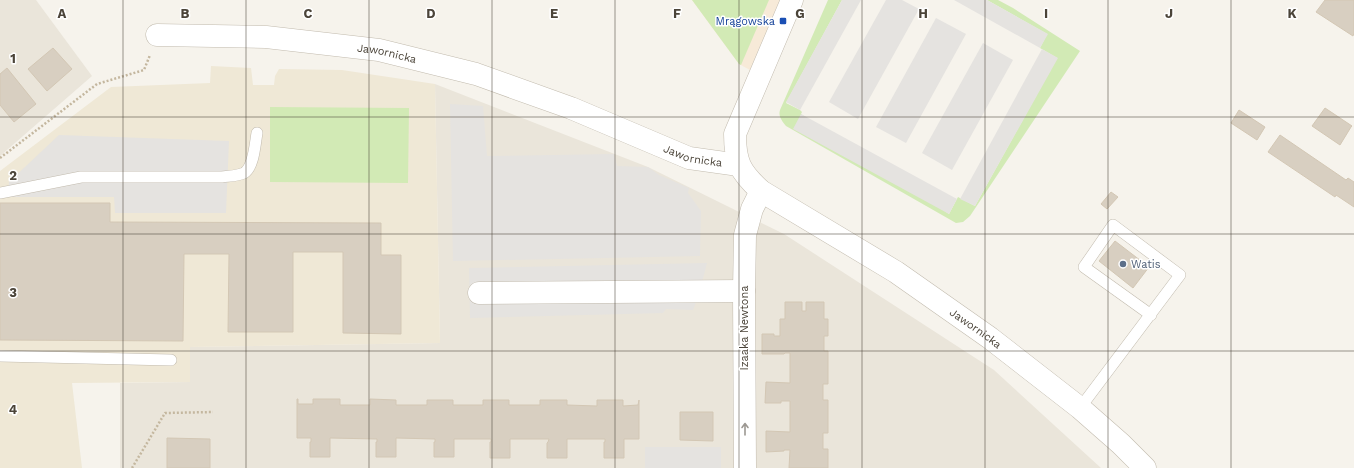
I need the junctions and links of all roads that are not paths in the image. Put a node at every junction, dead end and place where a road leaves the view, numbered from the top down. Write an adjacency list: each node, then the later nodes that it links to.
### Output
1 (792, 0): 4 (street)
2 (157, 35): 4 (street, Jawornicka)
3 (257, 133): 6 (lane)
4 (739, 165): 5 (street, Jawornicka)
5 (761, 191): 7 (street, Izaaka Newtona); 12 (street, Jawornicka)
6 (0, 193)
7 (744, 291): 8 (street); 13 (street, Izaaka Newtona, one-way to 7)
8 (479, 294)
9 (1151, 316): 9 (lane); 12 (lane)
10 (0, 356): 11 (lane)
11 (171, 360)
12 (1080, 408): 14 (street, Jawornicka)
13 (745, 468)
14 (1145, 468)

